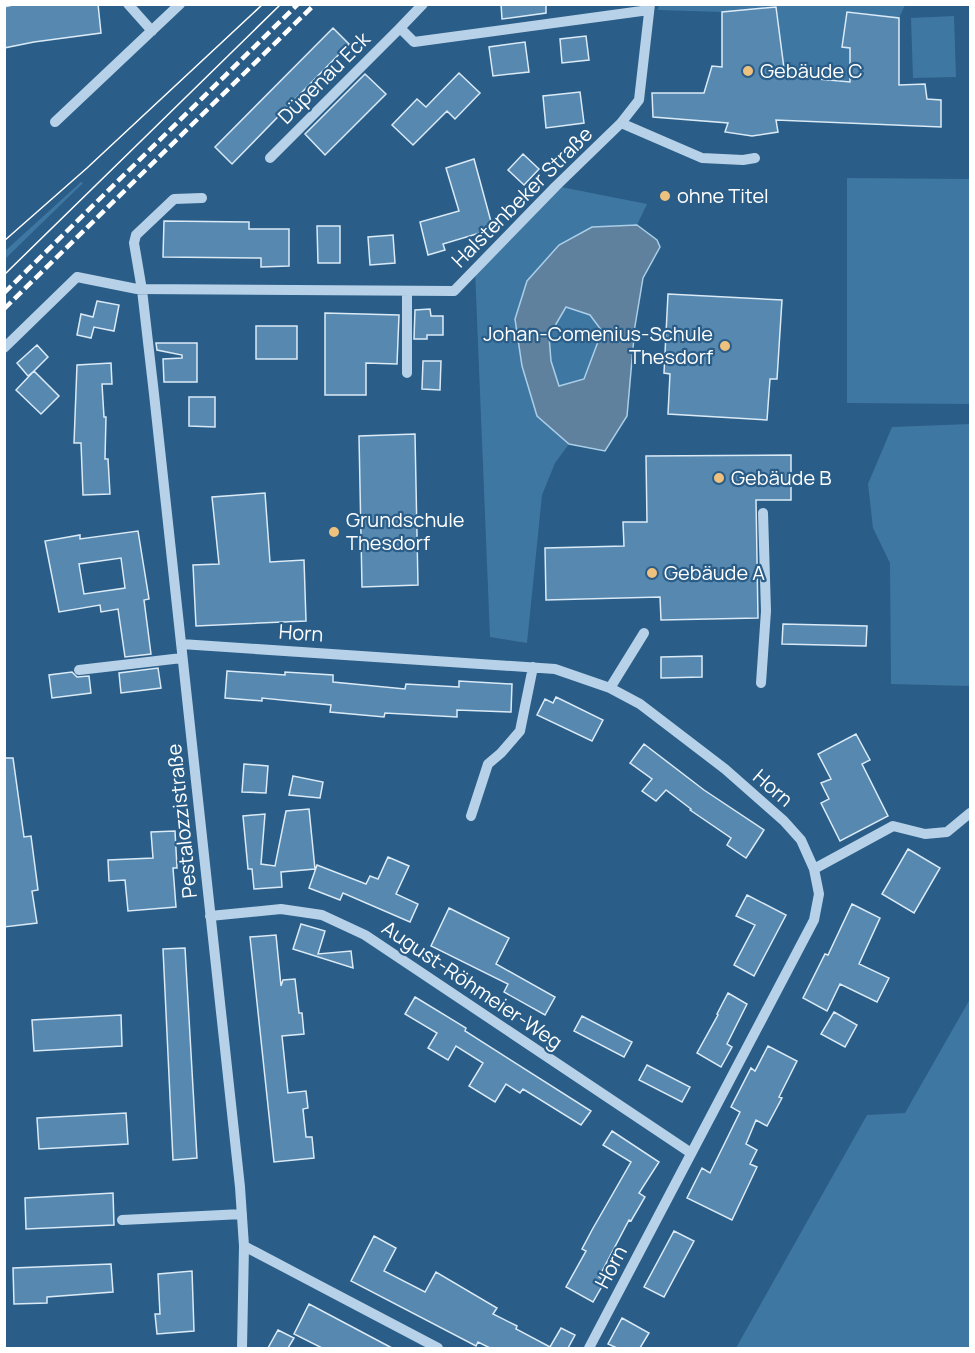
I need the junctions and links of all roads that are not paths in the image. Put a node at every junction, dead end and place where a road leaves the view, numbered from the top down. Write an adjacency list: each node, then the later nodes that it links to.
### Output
1 (128, 4): 6 (street)
2 (180, 4): 6 (street)
3 (423, 4): 5 (street, Düpenau Eck)
4 (650, 7): 5 (street); 8 (street, Halstenbeker Straße)
5 (400, 28): 9 (street, Düpenau Eck)
6 (152, 31): 7 (street)
7 (55, 122)
8 (621, 123): 10 (street); 13 (street, Halstenbeker Straße)
9 (270, 158)
10 (755, 158)
11 (202, 198): 12 (street, Pestalozzistraße)
12 (142, 290): 13 (street, Halstenbeker Straße); 14 (street, Halstenbeker Straße); 18 (street, Pestalozzistraße)
13 (407, 291): 15 (street)
14 (4, 348)
15 (407, 373)
16 (763, 513): 22 (street)
17 (644, 633): 23 (street)
18 (181, 644): 19 (street, Pestalozzistraße); 20 (street, Horn)
19 (182, 658): 21 (street); 27 (street, Pestalozzistraße)
20 (533, 667): 23 (street, Horn); 25 (street)
21 (79, 670)
22 (761, 682)
23 (610, 688): 26 (street, Horn)
24 (970, 813): 26 (street)
25 (471, 816)
26 (814, 868): 28 (street, Horn)
27 (210, 916): 28 (street, August-Röhmeier-Weg); 29 (street, Pestalozzistraße)
28 (692, 1153): 34 (street, Horn)
29 (242, 1214): 30 (street); 31 (street, Pestalozzistraße)
30 (122, 1220)
31 (244, 1246): 32 (street, Pestalozzistraße); 33 (street)
32 (242, 1348)
33 (438, 1348)
34 (589, 1348)

